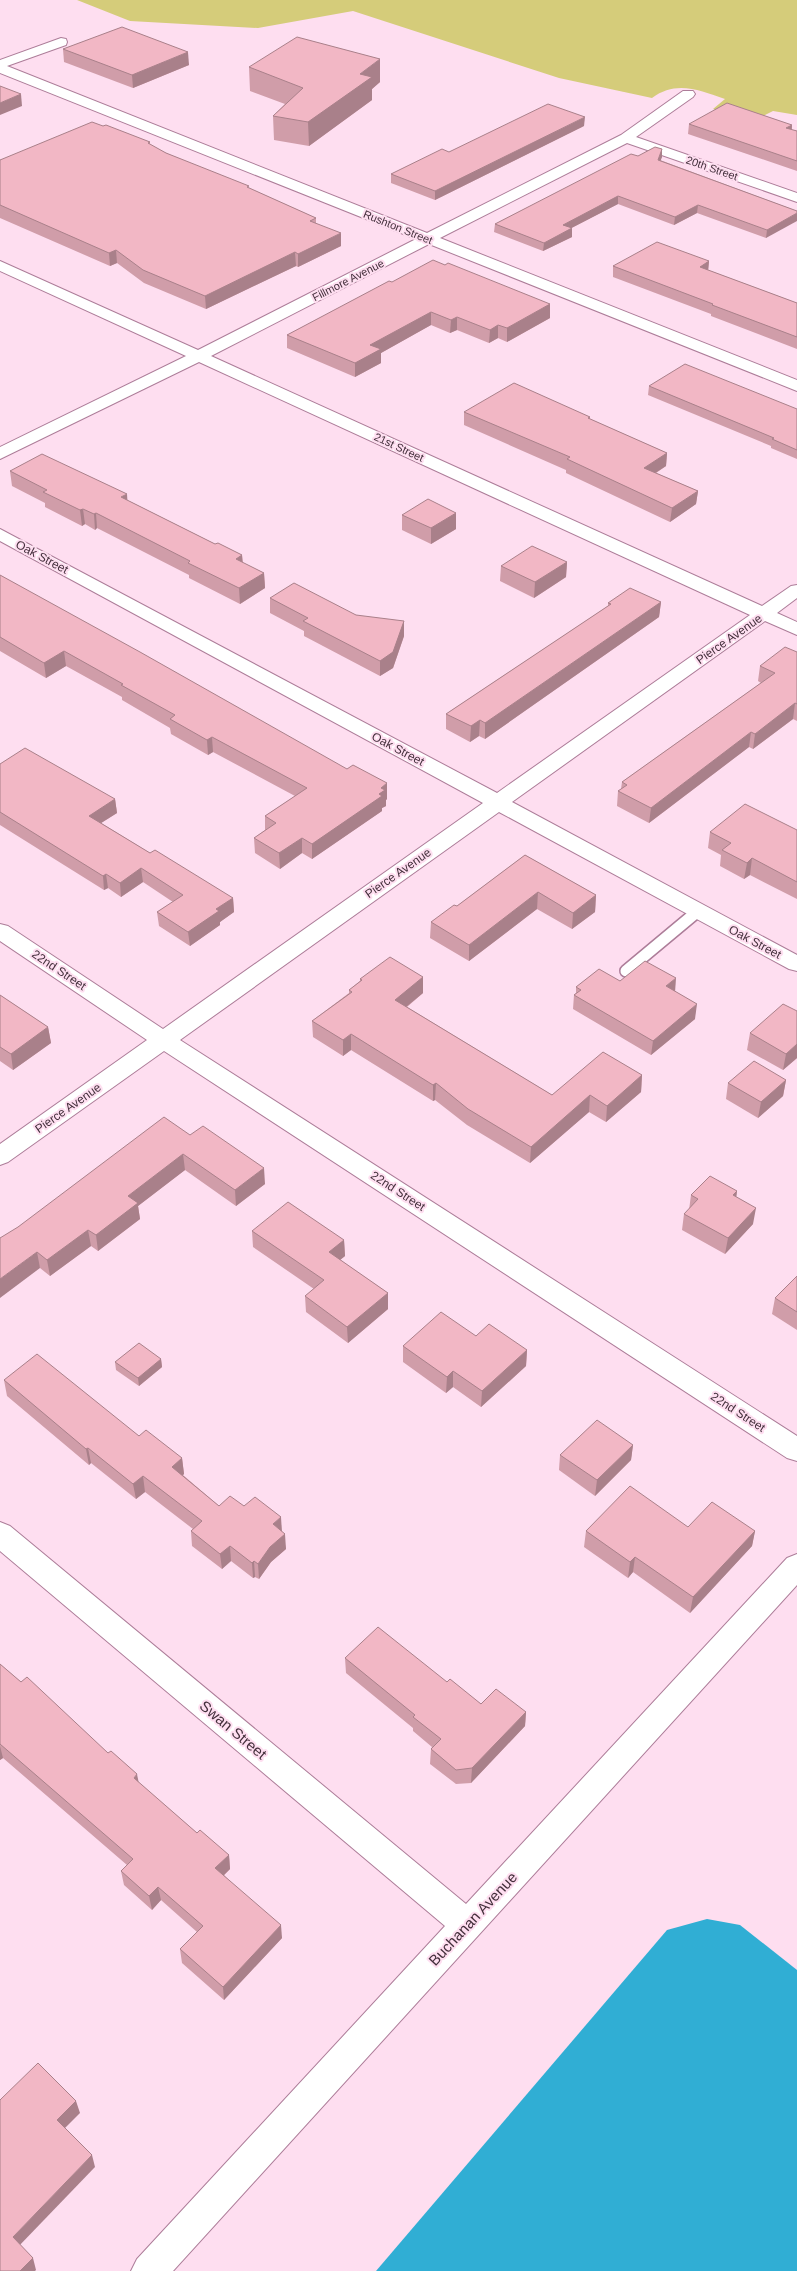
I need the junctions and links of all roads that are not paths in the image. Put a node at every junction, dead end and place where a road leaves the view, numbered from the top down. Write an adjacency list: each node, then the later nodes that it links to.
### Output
1 (62, 42): 2 (street)
2 (0, 64)
3 (0, 68): 7 (street, Rushton Street)
4 (688, 94): 5 (street, Fillmore Avenue)
5 (626, 138): 6 (street, 20th Street); 7 (street, Fillmore Avenue)
6 (797, 198)
7 (429, 239): 9 (street, Fillmore Avenue); 10 (street, Rushton Street)
8 (0, 265): 9 (street, 21st Street)
9 (198, 356): 11 (street, Fillmore Avenue); 14 (street, 21st Street)
10 (797, 386)
11 (0, 454)
12 (0, 534): 16 (street, Oak Street)
13 (797, 590): 14 (street, Pierce Avenue)
14 (764, 614): 15 (street, 21st Street); 16 (street, Pierce Avenue)
15 (797, 630)
16 (498, 803): 17 (street, Oak Street); 21 (street, Pierce Avenue)
17 (698, 911): 19 (street, Oak Street); 20 (lane)
18 (0, 931): 21 (street, 22nd Street)
19 (797, 964)
20 (626, 971)
21 (164, 1040): 22 (street, Pierce Avenue); 23 (street, 22nd Street)
22 (0, 1156)
23 (797, 1450)
24 (0, 1534): 26 (street, Swan Street)
25 (797, 1566): 26 (street, Buchanan Avenue)
26 (467, 1925): 27 (street, Buchanan Avenue)
27 (149, 2271)

